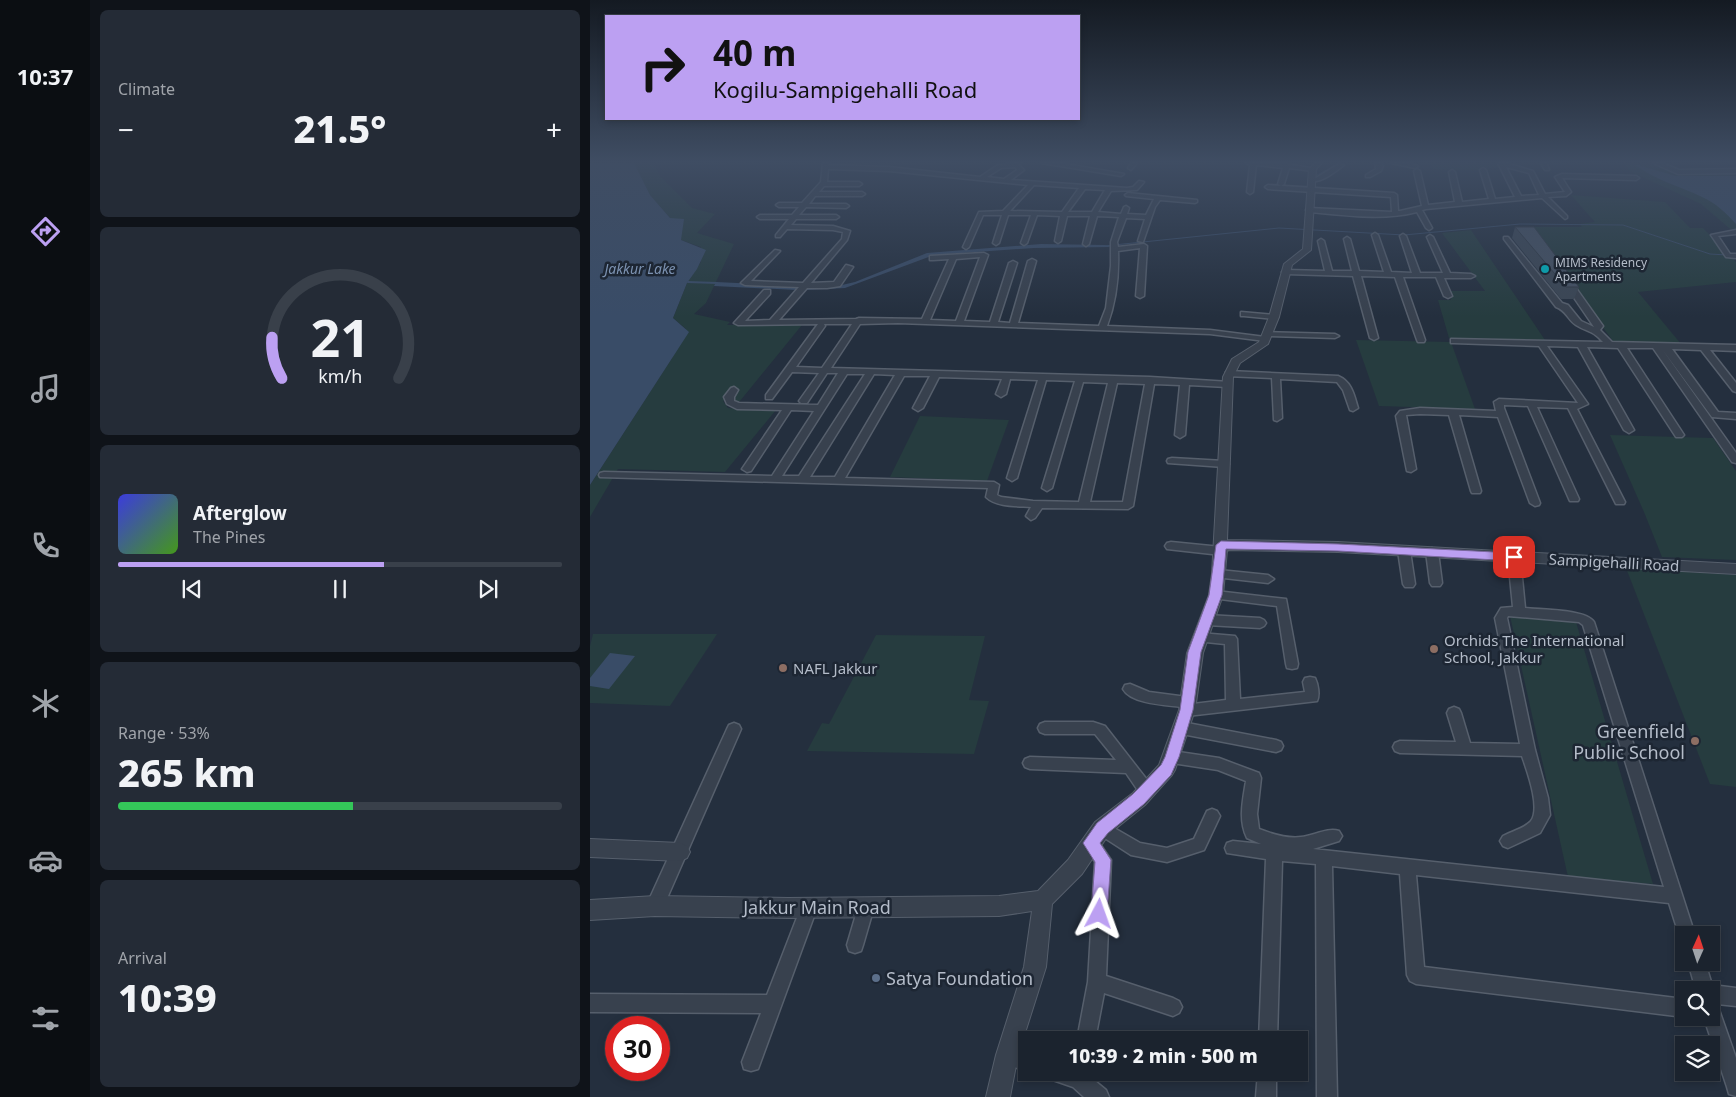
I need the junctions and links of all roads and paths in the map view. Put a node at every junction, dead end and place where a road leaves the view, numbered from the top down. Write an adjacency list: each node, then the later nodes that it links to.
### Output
1 (796, 214): 14 (street)
2 (980, 214): 34 (street)
3 (1005, 214): 30 (street)
4 (1035, 214): 31 (street)
5 (1064, 214): 29 (street)
6 (1094, 214): 32 (street)
7 (1097, 214): 12 (street)
8 (1150, 214): 16 (street)
9 (1309, 214): 42 (street)
10 (1424, 214): 19 (street)
11 (1562, 214): 17 (street)
12 (1123, 216): 16 (street); 33 (street)
13 (760, 217): 14 (street)
14 (794, 217): 15 (street); 18 (street)
15 (836, 217)
16 (1149, 217): 27 (street)
17 (1565, 217)
18 (785, 227): 22 (street); 51 (street)
19 (1428, 228)
20 (1736, 232): 36 (street)
21 (1375, 235): 45 (street)
22 (778, 236)
23 (1402, 236): 47 (street)
24 (1430, 237): 48 (street)
25 (1506, 238): 56 (street)
26 (1347, 239): 44 (street)
27 (1141, 241)
28 (1321, 241): 43 (street)
29 (1058, 242)
30 (996, 243)
31 (1024, 243)
32 (1086, 244)
33 (1114, 246): 53 (street); 66 (street)
34 (966, 247)
35 (776, 250): 51 (street)
36 (1736, 256)
37 (953, 257): 38 (street); 61 (street); 62 (street)
38 (933, 258)
39 (1032, 261): 64 (street)
40 (1013, 263): 63 (street)
41 (849, 268): 51 (street)
42 (1286, 272): 43 (street); 58 (street)
43 (1329, 273): 44 (street)
44 (1356, 273): 45 (street); 70 (street)
45 (1388, 274): 46 (street)
46 (1398, 274): 47 (street); 71 (street)
47 (1418, 275): 48 (street)
48 (1443, 275): 49 (street); 54 (street)
49 (1471, 276)
50 (1565, 278): 55 (street)
51 (806, 285): 60 (street)
52 (767, 292): 60 (street)
53 (1140, 296)
54 (1448, 296)
55 (1586, 307): 56 (street); 67 (street)
56 (1565, 308): 67 (street)
57 (1244, 314): 58 (street)
58 (1274, 317): 68 (street)
59 (859, 320): 60 (street); 61 (street); 82 (street)
60 (773, 322)
61 (925, 322): 62 (street)
62 (959, 323): 63 (street)
63 (993, 324): 64 (street)
64 (1013, 325): 66 (street)
65 (822, 326): 81 (street)
66 (1102, 328): 68 (street)
67 (1596, 330): 75 (street)
68 (1267, 336): 69 (street); 92 (street)
69 (1335, 336)
70 (1374, 338)
71 (1421, 340)
72 (1454, 341): 73 (street)
73 (1541, 343): 74 (street); 101 (street)
74 (1581, 344): 75 (street); 110 (street)
75 (1609, 344): 76 (street)
76 (1620, 344): 77 (street); 111 (street)
77 (1655, 345): 78 (street); 113 (street)
78 (1665, 345): 79 (street); 108 (street)
79 (1703, 347): 80 (street); 95 (street)
80 (1736, 348)
81 (790, 369): 82 (street); 98 (street)
82 (825, 370): 83 (street); 99 (street)
83 (844, 371): 84 (street); 103 (street)
84 (871, 372): 85 (street); 121 (street)
85 (901, 372): 86 (street); 122 (street)
86 (936, 374): 87 (street); 104 (street)
87 (1007, 376): 89 (street); 97 (street)
88 (1276, 376): 92 (street); 105 (street); 109 (street)
89 (1044, 377): 90 (street); 119 (street)
90 (1080, 378): 91 (street); 123 (street)
91 (1113, 379): 93 (street); 129 (street)
92 (1228, 379): 94 (street); 115 (street)
93 (1150, 380): 94 (street); 129 (street)
94 (1185, 382): 112 (street)
95 (1736, 389)
96 (734, 390): 102 (street)
97 (1001, 394)
98 (769, 397)
99 (804, 401)
100 (1532, 403): 101 (street); 107 (street); 125 (street)
101 (1571, 406): 126 (street)
102 (788, 408): 103 (street); 116 (street)
103 (820, 408): 120 (street)
104 (918, 408)
105 (1353, 408)
106 (1453, 412): 107 (street); 117 (street); 124 (street)
107 (1501, 414): 127 (street)
108 (1736, 416)
109 (1277, 418)
110 (1629, 430)
111 (1679, 434)
112 (1180, 435)
113 (1736, 460)
114 (1172, 461): 115 (street)
115 (1224, 464): 132 (street)
116 (748, 469)
117 (1411, 469)
118 (604, 475): 120 (street)
119 (1012, 478)
120 (775, 479): 121 (street)
121 (803, 479): 122 (street)
122 (838, 481): 128 (street)
123 (1047, 488)
124 (1476, 491)
125 (1574, 499)
126 (1620, 502)
127 (1535, 503)
128 (1039, 504): 129 (street); 130 (street)
129 (1084, 504)
130 (1031, 516)
131 (1171, 546): 132 (street)
132 (1221, 548): 133 (street, Sampigehalli Road); 137 (street)
133 (1404, 551): 134 (street, Sampigehalli Road); 140 (street)
134 (1432, 552): 135 (street, Sampigehalli Road); 139 (street)
135 (1514, 557): 136 (street, Sampigehalli Road); 142 (street)
136 (1736, 569)
137 (1219, 574): 138 (street); 141 (street)
138 (1268, 579)
139 (1436, 583)
140 (1409, 584)
141 (1216, 595): 143 (street); 146 (street)
142 (1519, 612): 158 (street); 174 (street)
143 (1207, 620): 144 (street); 145 (street)
144 (1260, 623)
145 (1200, 638): 149 (street); 150 (street)
146 (1292, 664)
147 (1310, 682): 149 (street)
148 (1130, 689): 150 (street)
149 (1233, 704): 150 (street)
150 (1187, 706): 153 (street)
151 (1454, 713): 157 (street)
152 (1045, 728): 161 (street)
153 (1182, 728): 155 (street); 159 (street)
154 (734, 729): 170 (street)
155 (1276, 746)
156 (1400, 746): 157 (street)
157 (1464, 748): 158 (street)
158 (1528, 750): 166 (street)
159 (1172, 757): 162 (street); 165 (street)
160 (1030, 763): 161 (street)
161 (1130, 767): 162 (street)
162 (1146, 790): 164 (street)
163 (1212, 816): 164 (street)
164 (1102, 828): 167 (street)
165 (1334, 836)
166 (1508, 841)
167 (1091, 843): 175 (street); 182 (street)
168 (590, 848): 170 (street)
169 (1233, 848): 171 (street)
170 (680, 852): 176 (street)
171 (1274, 853): 172 (street); 191 (street)
172 (1324, 858): 173 (street); 201 (street)
173 (1407, 867): 174 (street); 188 (street)
174 (1675, 896): 180 (street)
175 (1043, 900): 177 (street, Jakkur Main Road); 192 (street)
176 (655, 906): 178 (street, Jakkur Main Road); 179 (street, Jakkur Main Road)
177 (866, 907): 178 (street, Jakkur Main Road); 181 (street)
178 (809, 908): 186 (street)
179 (590, 910)
180 (1684, 926)
181 (855, 945)
182 (1096, 982): 187 (street); 190 (street)
183 (1720, 995): 184 (street)
184 (1736, 996)
185 (590, 1003): 186 (street)
186 (773, 1004): 193 (street)
187 (1173, 1007)
188 (1675, 1007)
189 (1717, 1026): 194 (street)
190 (1088, 1031)
191 (1268, 1031)
192 (1016, 1059): 198 (street)
193 (751, 1062)
194 (1733, 1068): 197 (street)
195 (1084, 1081): 199 (street)
196 (1267, 1081): 200 (street)
197 (1736, 1087)
198 (998, 1097)
199 (1099, 1097)
200 (1266, 1097)
201 (1327, 1097)

